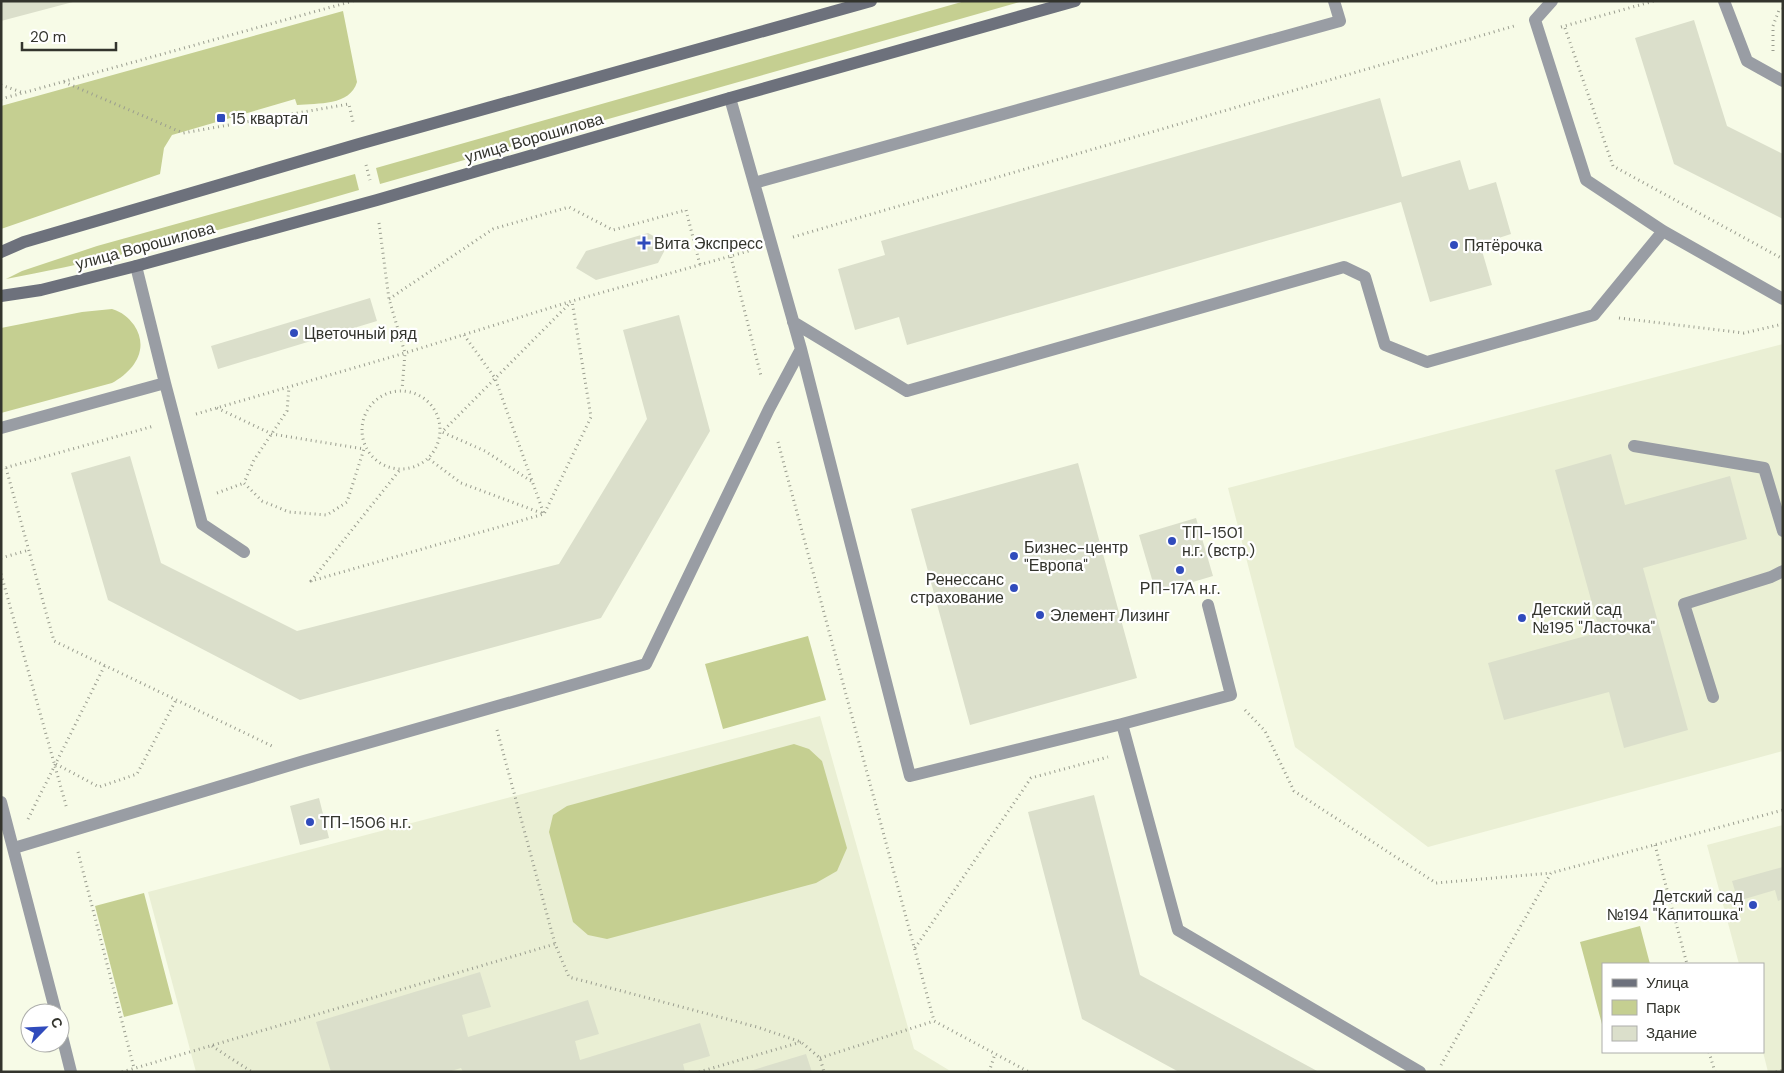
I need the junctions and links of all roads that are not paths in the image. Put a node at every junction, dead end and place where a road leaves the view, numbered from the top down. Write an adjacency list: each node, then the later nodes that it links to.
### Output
1 (871, 1): 10 (main road)
2 (1075, 1): 7 (main road, улица Ворошилова)
3 (1334, 1): 8 (lane)
4 (1552, 1): 9 (lane)
5 (1724, 1): 6 (lane)
6 (1783, 81)
7 (730, 98): 8 (lane); 11 (main road, улица Ворошилова)
8 (754, 183): 14 (lane)
9 (1663, 231): 13 (lane); 14 (lane)
10 (1, 252)
11 (136, 266): 12 (main road, улица Ворошилова); 16 (lane)
12 (1, 296)
13 (1783, 299)
14 (793, 322): 15 (lane)
15 (801, 349): 24 (lane); 26 (lane)
16 (165, 383): 17 (lane); 20 (lane)
17 (1, 428)
18 (1634, 446): 19 (lane)
19 (1783, 531)
20 (244, 552)
21 (1783, 571): 23 (lane)
22 (1208, 605): 24 (lane)
23 (1713, 697)
24 (1122, 724): 30 (lane)
25 (1, 802): 26 (lane)
26 (14, 848): 27 (lane)
27 (53, 1003)
28 (66, 1053): 29 (lane)
29 (71, 1072)
30 (1420, 1072)

